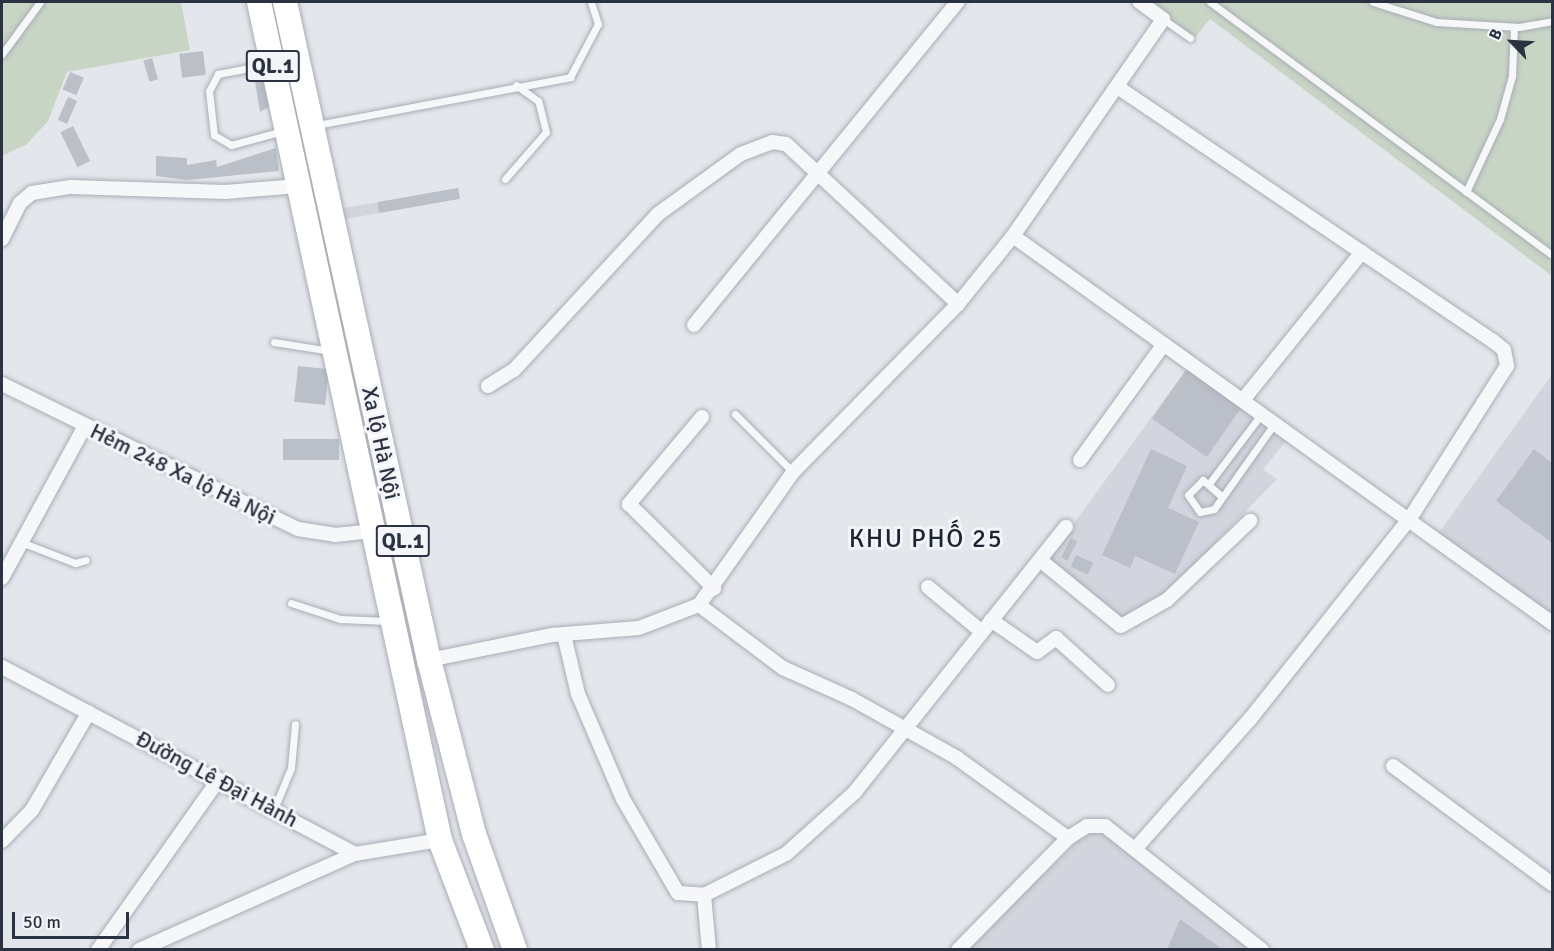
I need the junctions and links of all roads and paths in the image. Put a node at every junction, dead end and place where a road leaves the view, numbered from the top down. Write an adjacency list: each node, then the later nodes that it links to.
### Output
1 (40, 2): 13 (lane)
2 (259, 2): 14 (highway, Xa lộ Hà Nội / QL.1)
3 (285, 2): 17 (highway, Xa lộ Hà Nội / QL.1)
4 (591, 2): 15 (lane)
5 (1140, 2): 9 (street)
6 (1210, 2): 23 (lane)
7 (1373, 2): 11 (lane)
8 (951, 4): 19 (street)
9 (1163, 19): 12 (lane); 16 (street)
10 (1552, 21): 11 (lane)
11 (1514, 27): 23 (lane)
12 (1190, 38)
13 (2, 54)
14 (272, 63): 18 (highway, Xa lộ Hà Nội / QL.1); 18 (lane)
15 (516, 85): 17 (lane); 20 (lane)
16 (1119, 88): 24 (street); 26 (street)
17 (312, 126): 18 (highway); 21 (highway, Xa lộ Hà Nội / QL.1)
18 (286, 130): 22 (highway, Xa lộ Hà Nội / QL.1)
19 (819, 177): 28 (street); 29 (street); 34 (street)
20 (505, 179)
21 (324, 183): 22 (highway); 62 (highway, Xa lộ Hà Nội / QL.1)
22 (298, 186): 25 (street); 32 (highway, Xa lộ Hà Nội / QL.1)
23 (1466, 192): 27 (lane)
24 (1013, 236): 28 (street); 31 (street)
25 (2, 239)
26 (1362, 252): 35 (street); 45 (street)
27 (1552, 255)
28 (958, 304): 42 (street)
29 (694, 325)
30 (274, 342): 32 (lane)
31 (1164, 344): 35 (street); 41 (street)
32 (334, 352): 48 (highway, Xa lộ Hà Nội / QL.1)
33 (2, 384): 40 (street, Hẻm 248 Xa lộ Hà Nội)
34 (488, 386)
35 (1243, 400): 36 (street)
36 (1262, 413): 39 (street); 43 (lane)
37 (735, 414): 42 (lane)
38 (702, 417): 54 (street)
39 (1275, 423): 44 (lane); 45 (street)
40 (85, 426): 48 (street, Hẻm 248 Xa lộ Hà Nội); 49 (street)
41 (1080, 460)
42 (793, 472): 54 (street)
43 (1210, 481): 44 (lane); 44 (lane)
44 (1220, 495)
45 (1410, 518): 59 (street); 74 (street)
46 (1250, 521): 51 (street)
47 (1066, 527): 51 (street)
48 (372, 531): 58 (highway, Xa lộ Hà Nội / QL.1)
49 (21, 542): 50 (lane); 52 (street)
50 (86, 560)
51 (1040, 560): 57 (street)
52 (2, 578)
53 (927, 587): 60 (street)
54 (714, 588): 56 (street)
55 (291, 603): 58 (lane)
56 (699, 605): 61 (street); 67 (street)
57 (991, 620): 60 (street); 64 (street)
58 (393, 622): 72 (highway, Xa lộ Hà Nội / QL.1)
59 (1552, 623)
60 (982, 632): 67 (street)
61 (564, 635): 62 (street); 77 (street)
62 (429, 660): 81 (highway, Xa lộ Hà Nội / QL.1)
63 (2, 667): 65 (street, Đường Lê Đại Hành)
64 (1108, 686)
65 (89, 712): 69 (street, Đường Lê Đại Hành); 73 (street)
66 (295, 724): 70 (lane)
67 (905, 728): 71 (street); 77 (street)
68 (1393, 766): 76 (street)
69 (219, 779): 70 (street, Đường Lê Đại Hành); 78 (street)
70 (274, 809): 75 (street, Đường Lê Đại Hành)
71 (1068, 838): 74 (street); 83 (street)
72 (440, 840): 75 (street); 80 (highway, Xa lộ Hà Nội / QL.1)
73 (2, 842)
74 (1136, 848): 84 (street)
75 (355, 854): 79 (street)
76 (1552, 884)
77 (705, 895): 82 (street)
78 (98, 950)
79 (139, 950)
80 (482, 950)
81 (515, 950)
82 (709, 950)
83 (958, 950)
84 (1262, 950)

